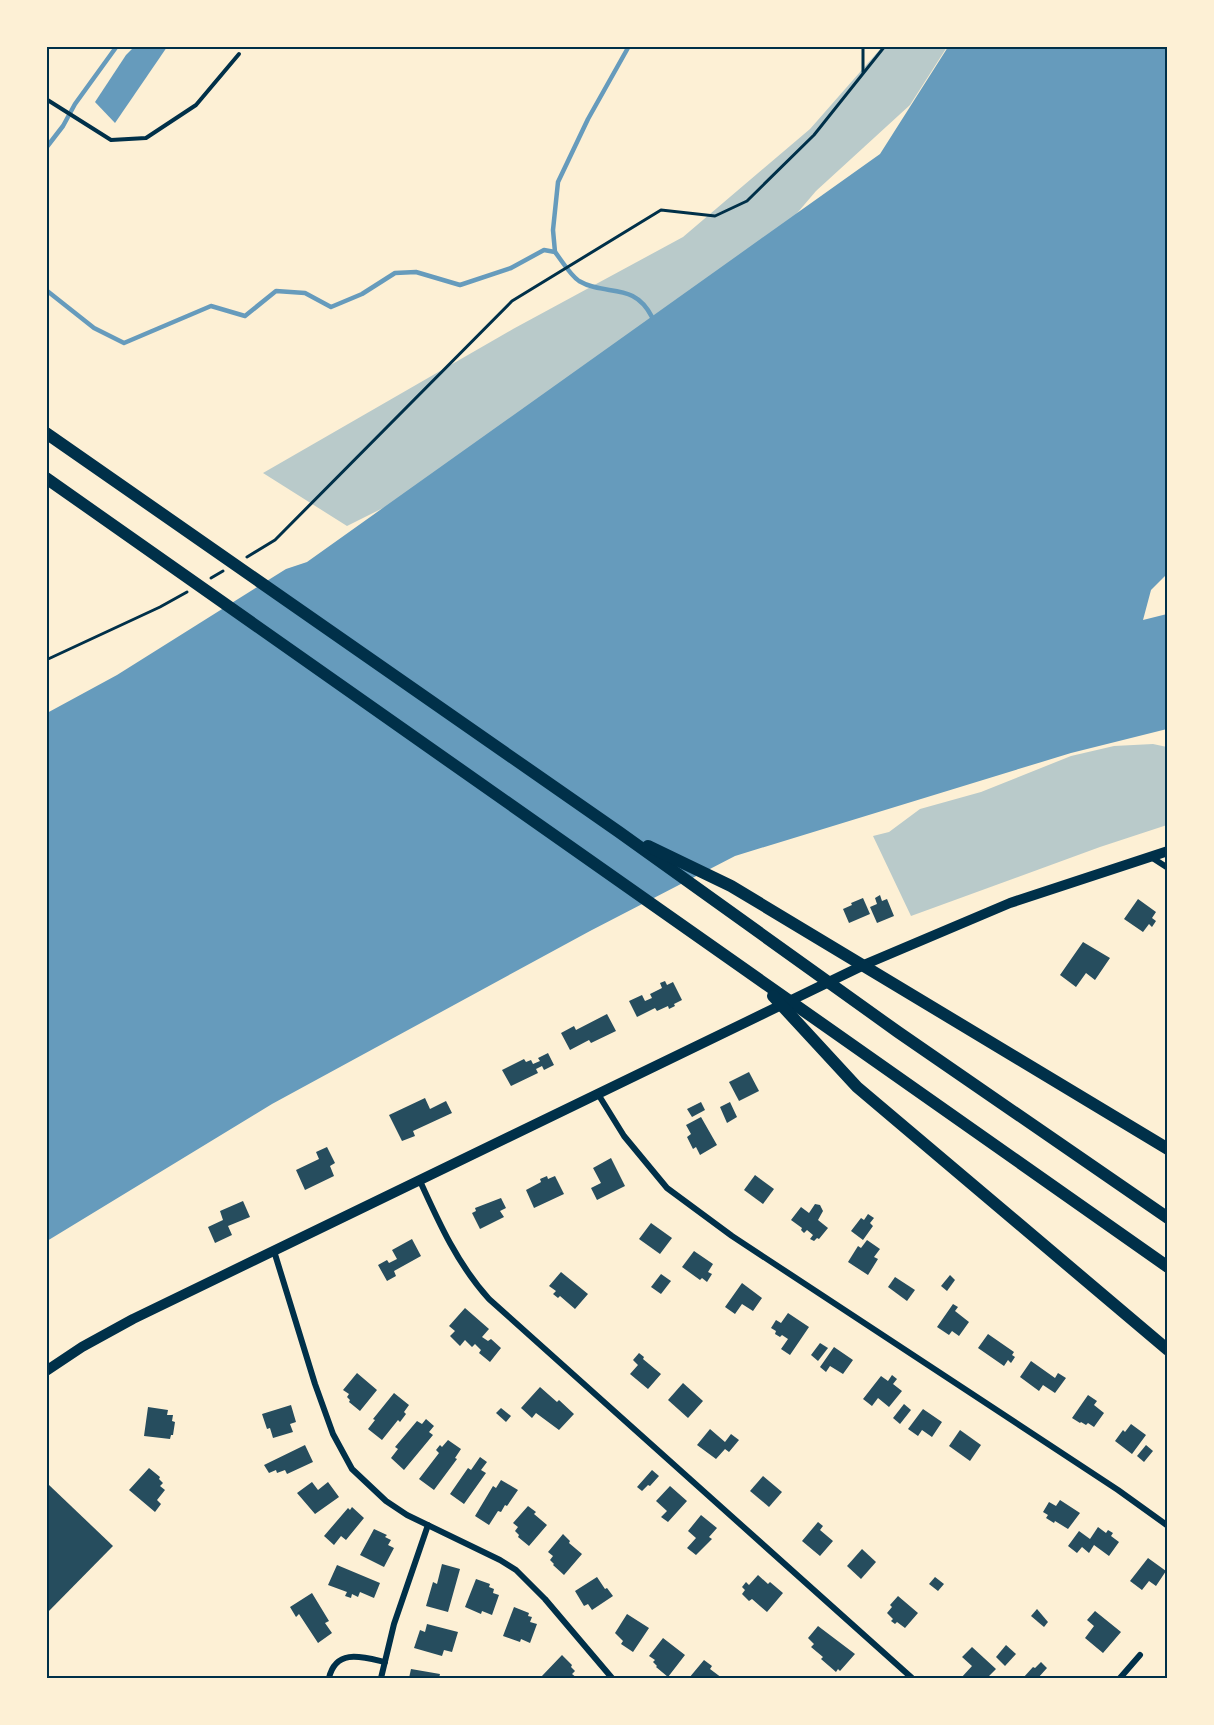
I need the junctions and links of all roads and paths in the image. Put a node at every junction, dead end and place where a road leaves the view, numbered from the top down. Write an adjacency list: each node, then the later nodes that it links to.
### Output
1 (863, 46): 4 (path)
2 (885, 46): 4 (path)
3 (239, 54): 5 (lane)
4 (863, 72): 8 (path)
5 (46, 99)
6 (46, 433): 13 (highway)
7 (46, 478): 17 (highway)
8 (246, 557)
9 (227, 568): 10 (path)
10 (208, 579)
11 (189, 591): 12 (path)
12 (46, 660)
13 (619, 832): 19 (highway); 21 (highway)
14 (1167, 851): 15 (main road)
15 (1150, 856): 16 (street); 18 (main road)
16 (1167, 868)
17 (756, 978): 23 (highway); 24 (highway)
18 (598, 1094): 20 (main road); 27 (street)
19 (1167, 1149)
20 (420, 1181): 22 (main road); 33 (street)
21 (1167, 1218)
22 (274, 1251): 25 (main road); 26 (street)
23 (1167, 1268)
24 (1167, 1350)
25 (46, 1371)
26 (428, 1525): 29 (street); 32 (street)
27 (1167, 1526)
28 (1140, 1655): 34 (street)
29 (385, 1662): 30 (street); 31 (street)
30 (329, 1678)
31 (381, 1678)
32 (612, 1678)
33 (912, 1678)
34 (1120, 1678)

